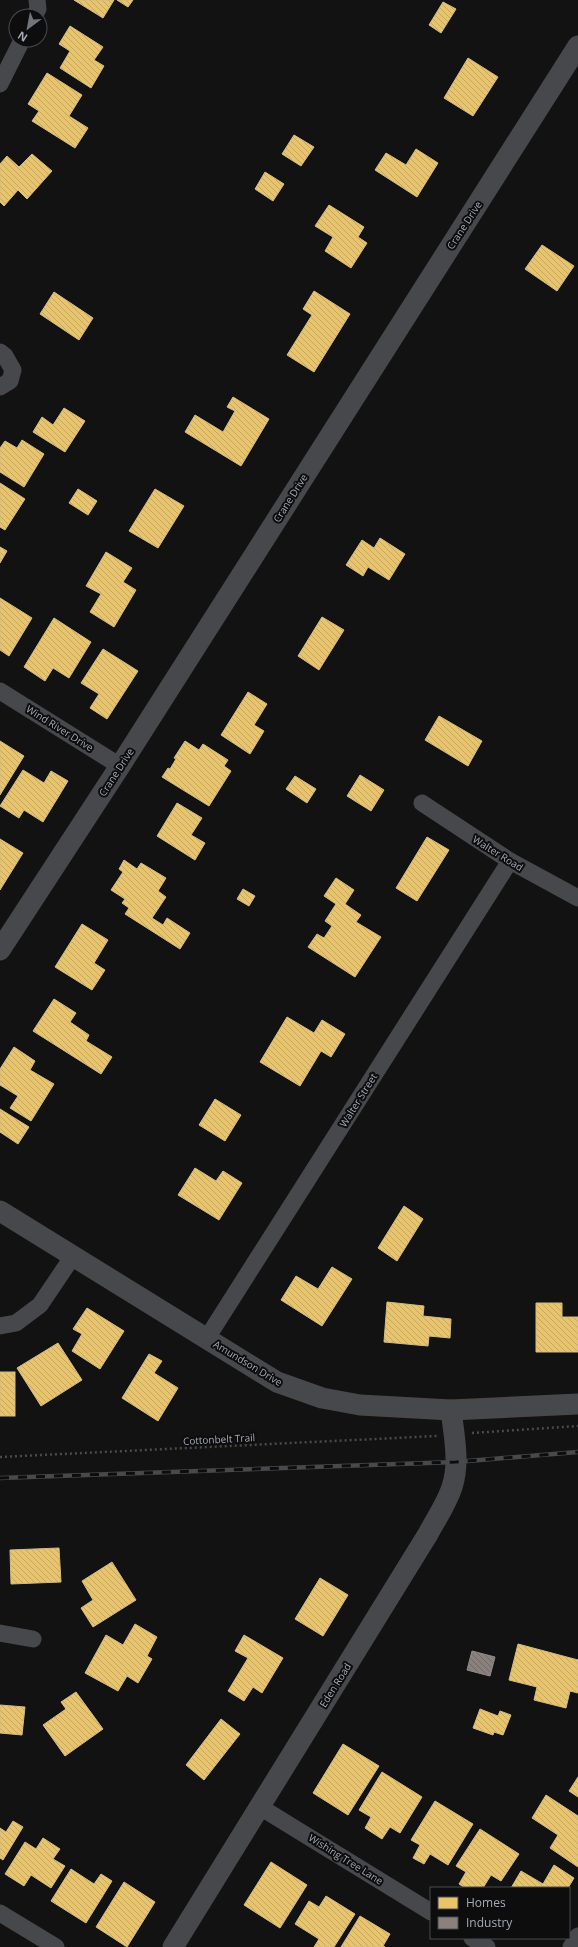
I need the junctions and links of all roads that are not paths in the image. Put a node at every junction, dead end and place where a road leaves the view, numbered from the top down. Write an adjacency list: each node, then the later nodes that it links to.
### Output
1 (578, 46): 7 (street, Crane Drive)
2 (18, 48): 3 (street)
3 (0, 84)
4 (0, 352): 5 (street)
5 (0, 387)
6 (0, 691): 7 (street, Wind River Drive)
7 (120, 766): 11 (street, Crane Drive)
8 (422, 803): 9 (street, Walter Road)
9 (510, 862): 10 (street, Walter Road); 15 (street, Walter Street)
10 (578, 898)
11 (0, 950)
12 (0, 1211): 13 (street, Amundson Drive)
13 (73, 1256): 14 (street); 15 (street, Amundson Drive)
14 (0, 1326)
15 (207, 1338): 17 (street, Amundson Drive)
16 (578, 1404): 17 (street, Amundson Drive)
17 (451, 1410): 20 (street, Eden Road)
18 (0, 1633): 19 (street)
19 (33, 1639)
20 (260, 1806): 21 (street, Wishing Tree Lane); 26 (street, Eden Road)
21 (430, 1911)
22 (0, 1913): 25 (street)
23 (578, 1936): 28 (street)
24 (474, 1939): 27 (street)
25 (56, 1947)
26 (173, 1947)
27 (487, 1947)
28 (571, 1947)

